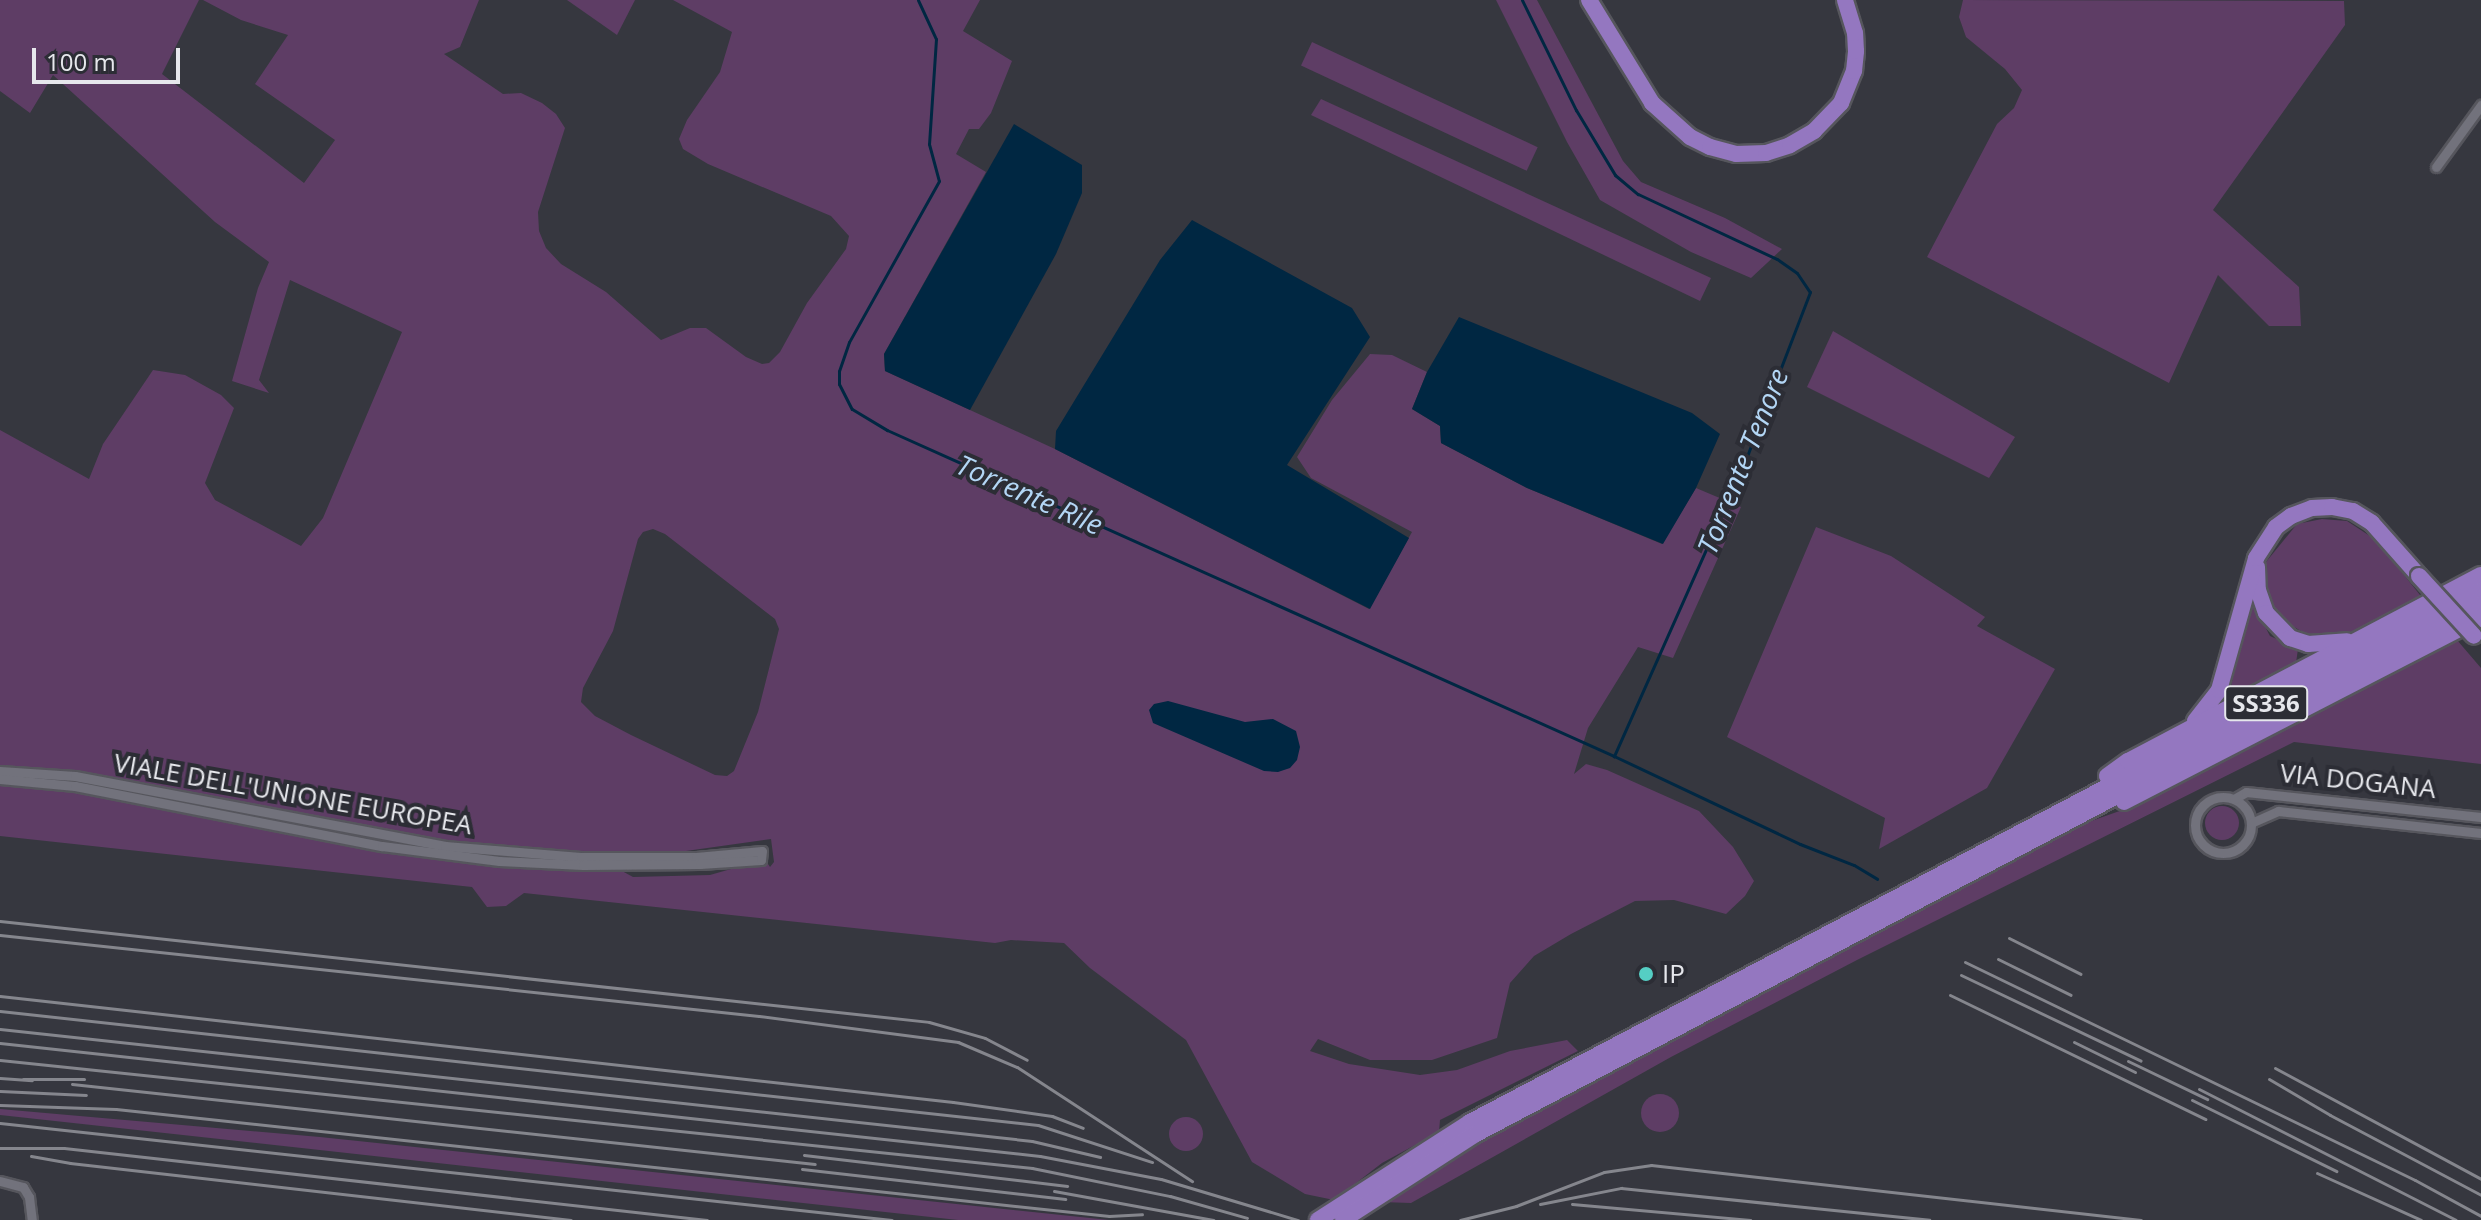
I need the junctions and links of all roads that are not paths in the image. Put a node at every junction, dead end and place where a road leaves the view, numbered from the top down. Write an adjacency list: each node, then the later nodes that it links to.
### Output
1 (1589, 0): 2 (highway)
2 (1845, 0)
3 (2481, 105): 4 (street)
4 (2436, 167)
5 (2256, 558): 10 (highway); 11 (highway, bridge); 12 (highway)
6 (2481, 575): 10 (highway)
7 (2481, 590): 17 (highway, SS336)
8 (2481, 604): 17 (highway, SS336)
9 (2481, 618): 17 (highway)
10 (2360, 639): 12 (highway)
11 (2479, 641)
12 (2186, 731): 17 (highway)
13 (0, 771): 14 (street, VIALE DELL'UNIONE EUROPEA)
14 (0, 779)
15 (2234, 799): 16 (street, VIA DOGANA); 18 (street, VIA DOGANA); 18 (street, VIA DOGANA)
16 (2481, 817)
17 (2053, 822): 22 (highway, SS336); 23 (highway, SS336)
18 (2251, 823): 19 (street, VIA DOGANA)
19 (2481, 833)
20 (0, 1181): 21 (street)
21 (32, 1220)
22 (1318, 1220)
23 (1343, 1220)

